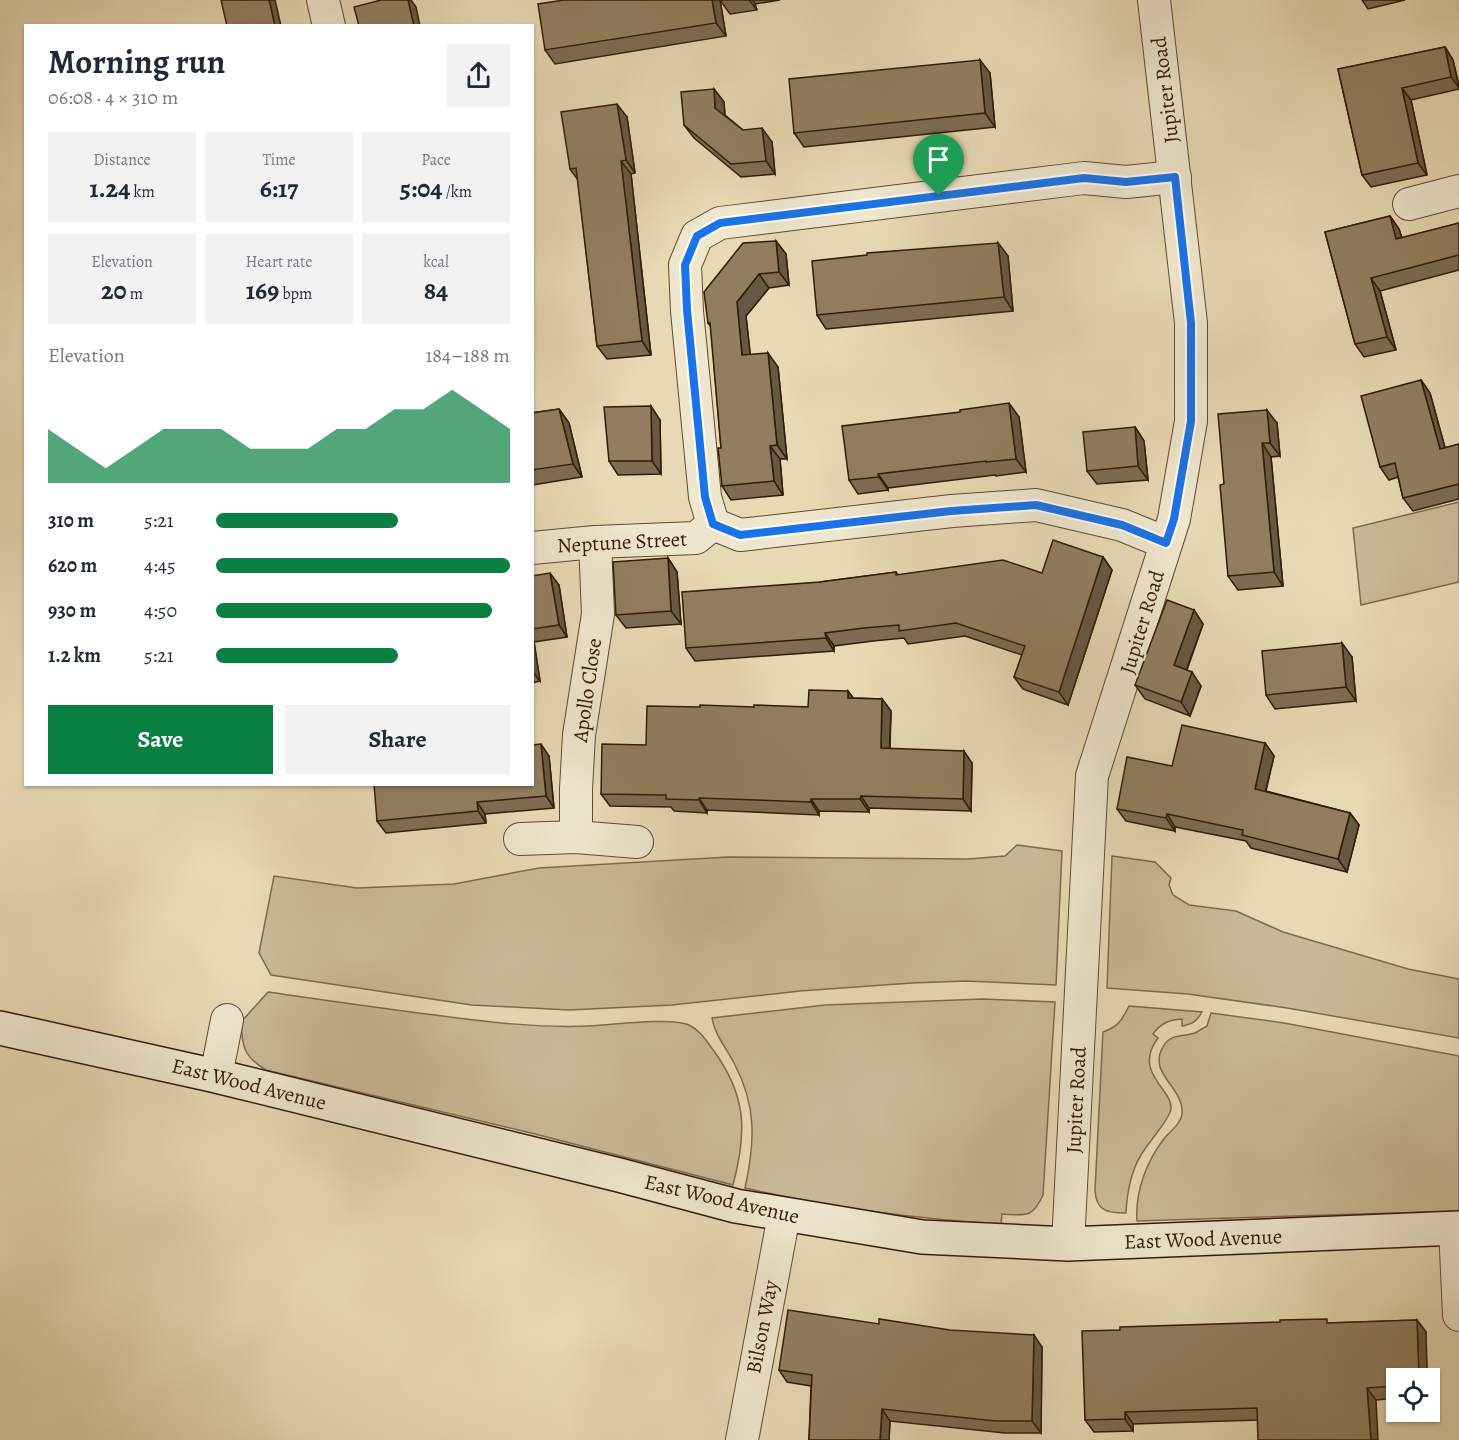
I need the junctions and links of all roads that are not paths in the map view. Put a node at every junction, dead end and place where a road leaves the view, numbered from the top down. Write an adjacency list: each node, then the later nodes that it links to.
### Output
1 (1154, 0): 2 (street, Jupiter Road)
2 (1175, 177): 5 (street); 7 (street, Jupiter Road)
3 (1459, 191): 4 (street)
4 (1409, 204)
5 (713, 524): 6 (street, Neptune Street); 7 (street, Neptune Street)
6 (595, 542): 8 (street, Neptune Street); 9 (street, Apollo Close)
7 (1166, 543): 17 (street, Jupiter Road)
8 (534, 548)
9 (576, 837): 10 (street); 11 (street)
10 (520, 839)
11 (638, 842)
12 (227, 1020): 14 (street)
13 (0, 1028): 14 (street, East Wood Avenue)
14 (216, 1076): 15 (street, East Wood Avenue)
15 (784, 1215): 17 (street, East Wood Avenue); 19 (street, Bilson Way)
16 (1457, 1228): 17 (street, East Wood Avenue); 18 (street)
17 (1068, 1244)
18 (1459, 1315)
19 (742, 1440)

